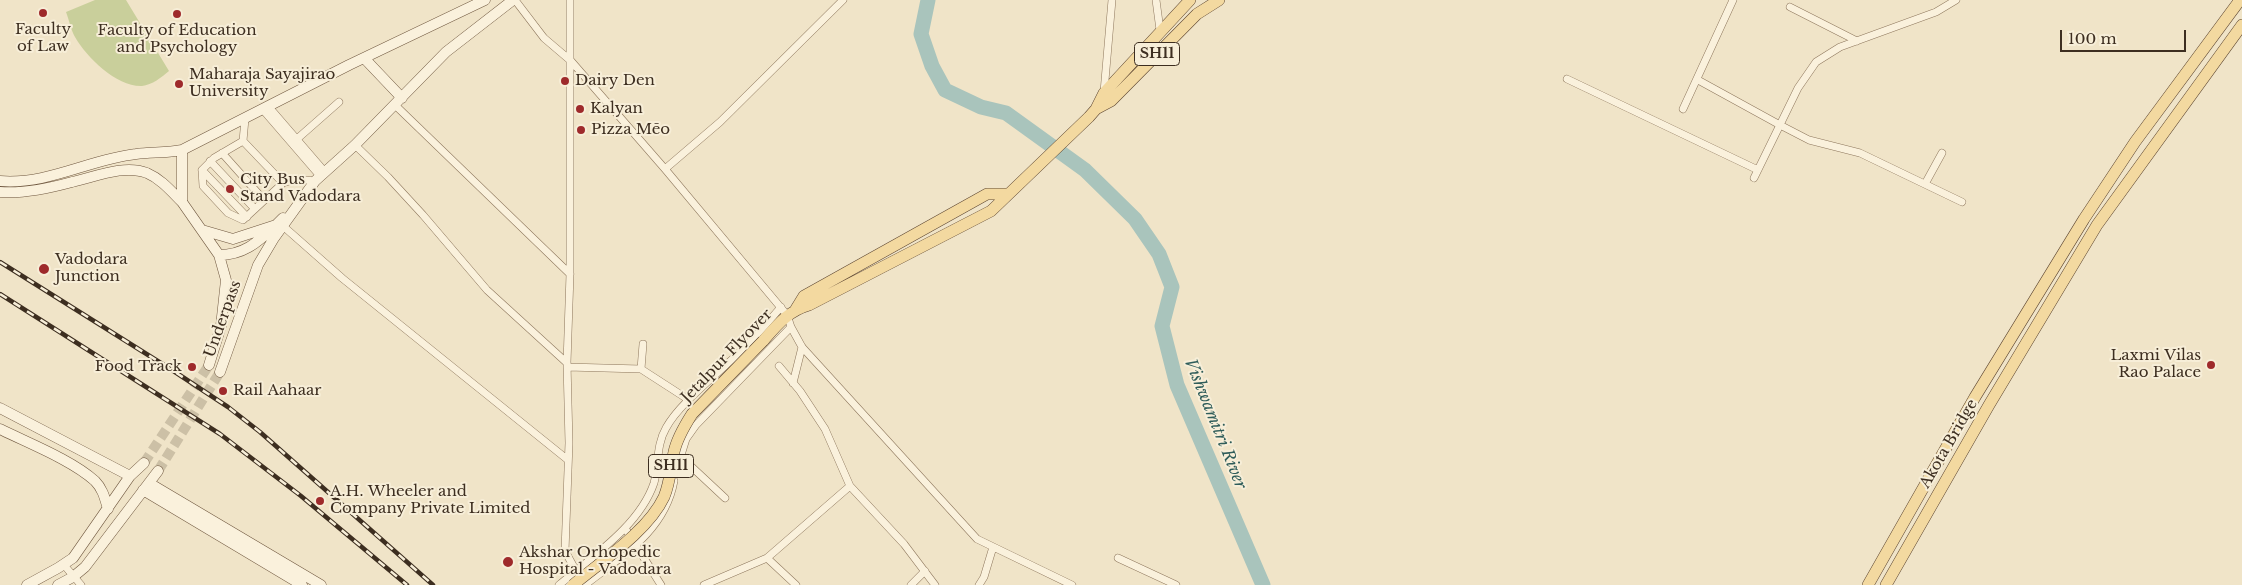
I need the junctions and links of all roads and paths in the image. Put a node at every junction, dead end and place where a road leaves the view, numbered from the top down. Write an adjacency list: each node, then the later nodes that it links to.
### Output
1 (484, 0): 16 (main road)
2 (514, 0): 17 (street); 21 (main road)
3 (570, 0): 17 (street)
4 (843, 0): 36 (street)
5 (1112, 0): 20 (street)
6 (1156, 0): 14 (street)
7 (1190, 0): 14 (main road)
8 (1219, 0): 26 (main road, SH11)
9 (1733, 0): 19 (street)
10 (1956, 0): 15 (street)
11 (2240, 0): 101 (main road)
12 (1790, 7): 15 (street)
13 (2242, 25): 102 (main road, Akota Bridge)
14 (1160, 30): 20 (main road)
15 (1857, 41): 28 (street)
16 (364, 58): 21 (main road); 25 (main road)
17 (571, 62): 36 (street); 52 (street)
18 (1567, 78): 37 (street)
19 (1698, 80): 24 (street); 28 (street)
20 (1103, 95): 26 (main road)
21 (402, 98): 23 (main road)
22 (339, 102): 29 (street)
23 (395, 106): 31 (main road); 52 (street)
24 (1683, 108)
25 (266, 109): 27 (main road); 29 (street); 38 (street)
26 (1092, 113): 44 (main road, SH11)
27 (245, 119): 30 (street); 32 (main road)
28 (1780, 126): 37 (street); 42 (street)
29 (297, 139): 38 (street)
30 (243, 140): 33 (street); 41 (street)
31 (355, 145): 38 (main road); 58 (street)
32 (182, 150): 40 (main road); 46 (main road)
33 (222, 153): 35 (street); 45 (street)
34 (1942, 153): 42 (street)
35 (210, 160): 48 (street); 48 (street)
36 (666, 169): 53 (street)
37 (1758, 170): 39 (street)
38 (320, 176): 41 (street); 49 (main road)
39 (1754, 178)
40 (0, 181)
41 (283, 183): 45 (street)
42 (1925, 184): 47 (street)
43 (0, 192): 46 (main road, Underpass)
44 (1007, 194): 53 (main road, SH11); 53 (main road, Jetalpur Flyover)
45 (264, 200): 48 (street)
46 (182, 202): 50 (main road, Underpass)
47 (1962, 202)
48 (255, 209)
49 (279, 226): 50 (main road); 51 (main road); 61 (main road, Underpass); 67 (street)
50 (202, 230): 51 (main road, Underpass)
51 (219, 255): 57 (main road, Underpass)
52 (570, 274): 58 (street)
53 (788, 310): 54 (street); 63 (street); 91 (main road, Jetalpur Flyover / SH11, bridge)
54 (791, 327): 56 (street); 66 (street)
55 (643, 344): 60 (street)
56 (802, 347): 62 (street); 78 (street)
57 (209, 365)
58 (567, 365): 60 (street); 67 (street)
59 (779, 366): 62 (street)
60 (641, 369): 63 (street)
61 (220, 372)
62 (793, 383): 71 (street)
63 (689, 400): 75 (street)
64 (0, 408): 70 (main road)
65 (0, 429): 74 (main road)
66 (680, 456): 73 (street); 77 (street)
67 (568, 460): 82 (street)
68 (144, 463): 70 (main road)
69 (158, 471): 72 (main road)
70 (130, 476): 74 (main road)
71 (850, 486): 79 (street); 83 (street)
72 (146, 487): 76 (main road); 84 (main road)
73 (725, 498)
74 (108, 509): 81 (main road)
75 (624, 528): 77 (street); 82 (street)
76 (234, 538): 88 (main road); 89 (main road)
77 (635, 545): 92 (street); 93 (street)
78 (993, 547): 98 (street); 99 (street)
79 (767, 558): 94 (street); 95 (street)
80 (1118, 558): 100 (street)
81 (64, 565): 84 (street); 85 (main road)
82 (576, 571): 90 (street)
83 (925, 571): 96 (street); 97 (street)
84 (73, 577): 86 (main road); 87 (street)
85 (27, 585)
86 (58, 585)
87 (81, 585)
88 (302, 585)
89 (321, 585)
90 (559, 585)
91 (573, 585)
92 (585, 585)
93 (661, 585)
94 (704, 585)
95 (796, 585)
96 (911, 585)
97 (936, 585)
98 (980, 585)
99 (1072, 585)
100 (1176, 585)
101 (1868, 585)
102 (1886, 585)

